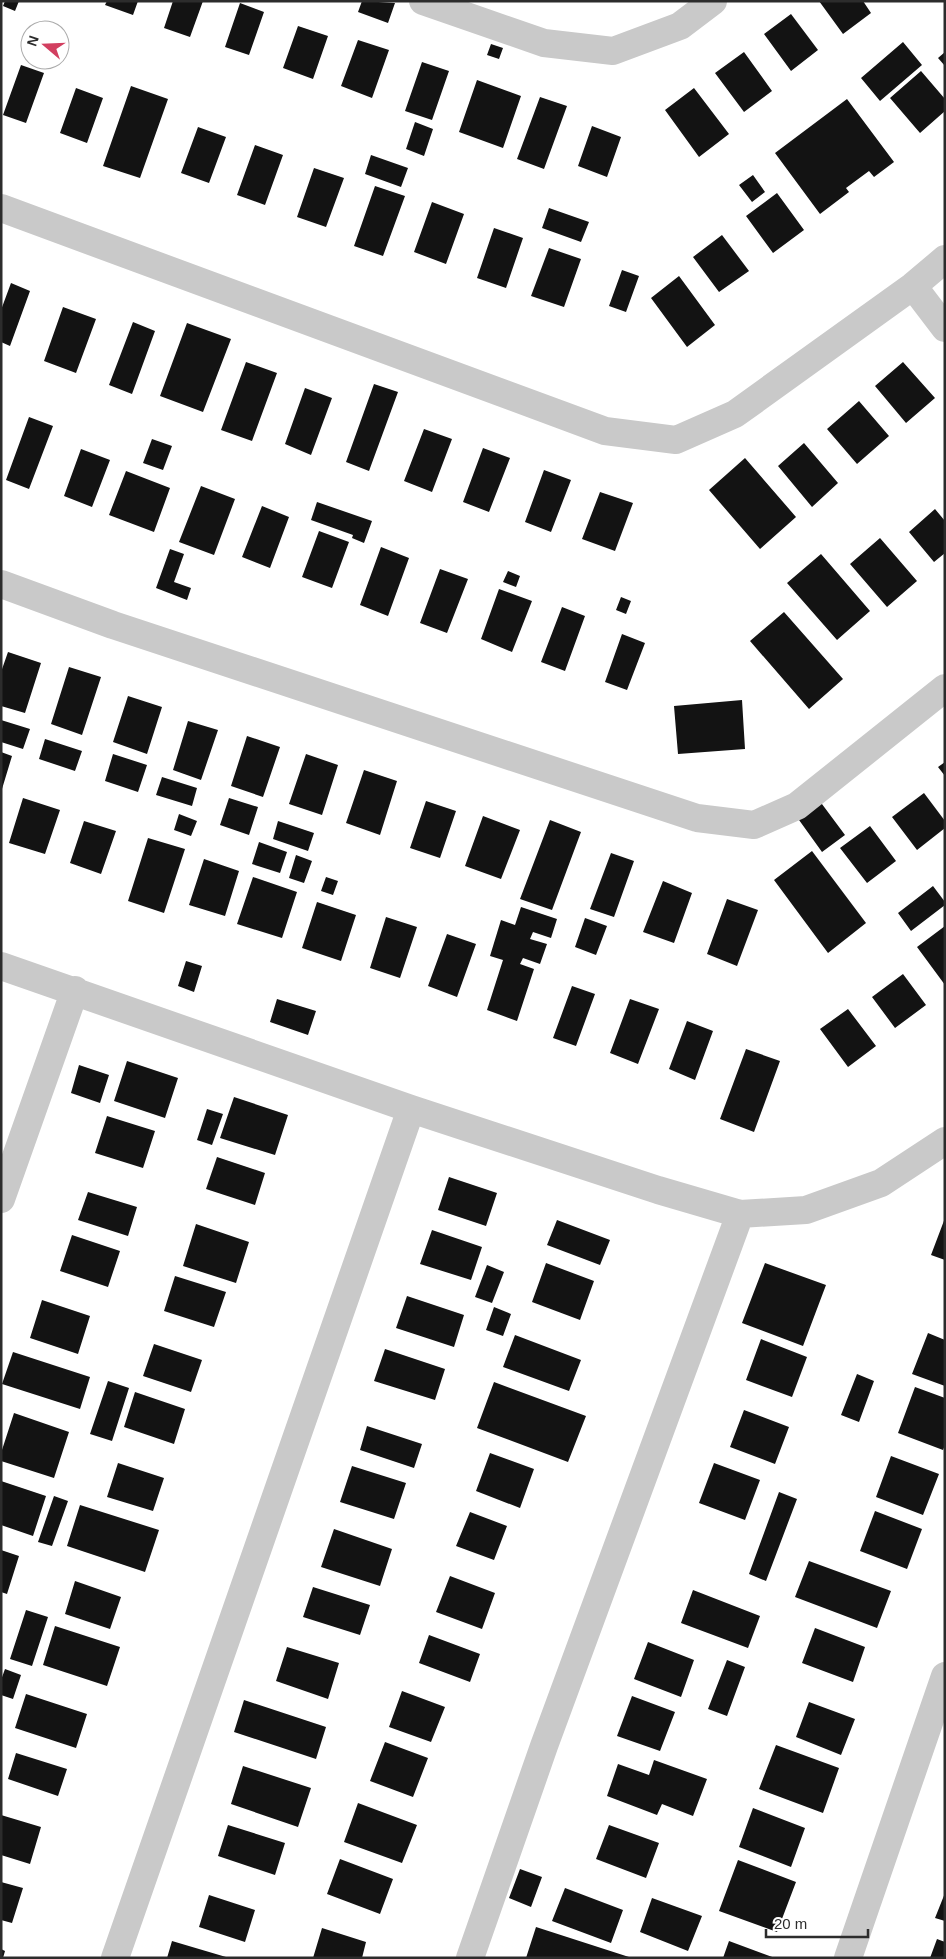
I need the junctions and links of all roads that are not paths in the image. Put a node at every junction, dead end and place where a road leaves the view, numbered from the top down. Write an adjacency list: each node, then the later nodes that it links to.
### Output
1 (423, 1): 2 (street)
2 (713, 1)
3 (1, 208): 5 (street)
4 (945, 259): 5 (street)
5 (913, 286): 6 (street)
6 (945, 328)
7 (1, 584): 8 (street)
8 (945, 688)
9 (1, 966): 10 (street)
10 (74, 990): 11 (street); 13 (street)
11 (412, 1110): 14 (street); 16 (street)
12 (945, 1141): 14 (street)
13 (1, 1199)
14 (740, 1214): 17 (street)
15 (945, 1676): 18 (street)
16 (116, 1958)
17 (470, 1958)
18 (848, 1958)

